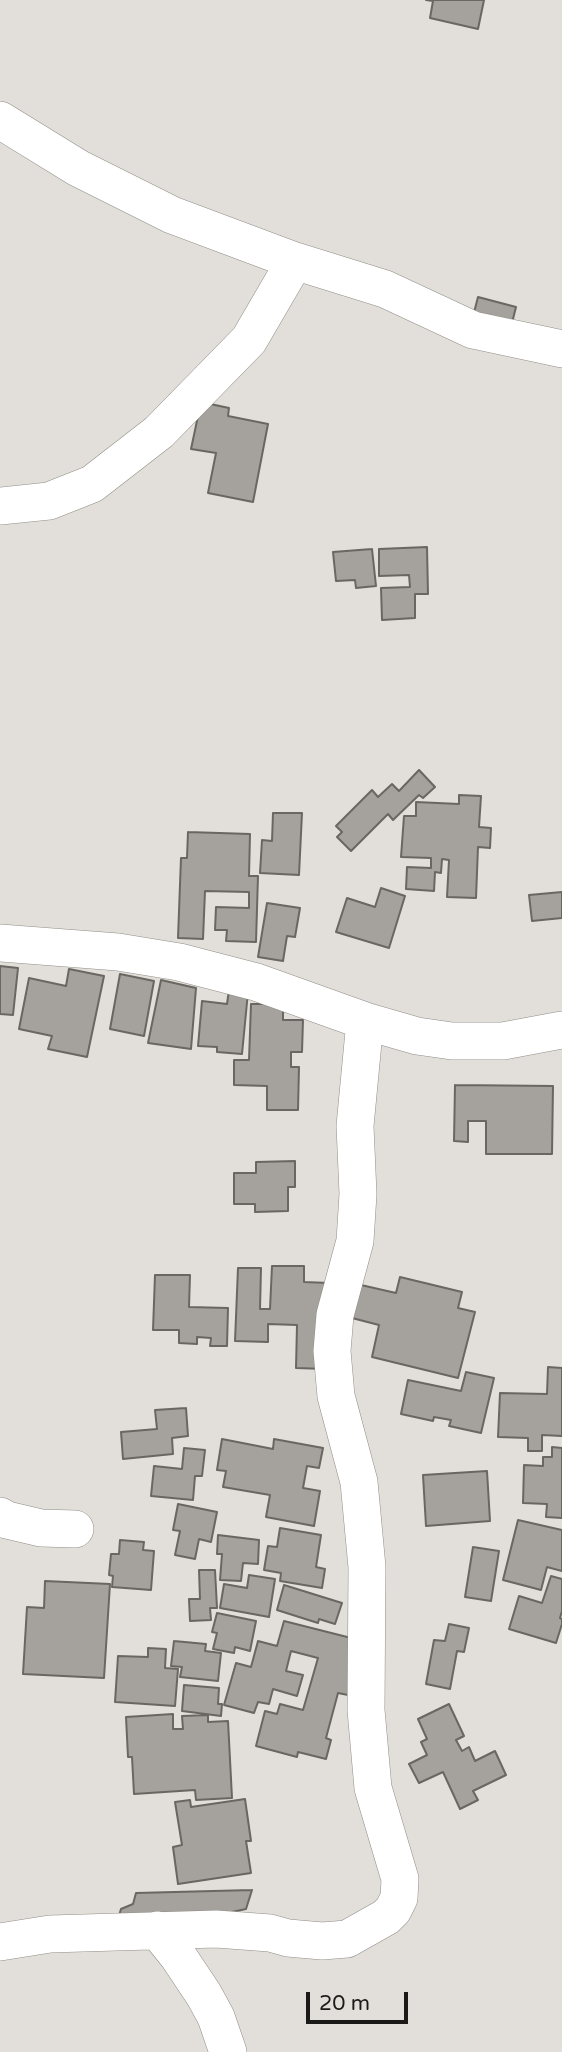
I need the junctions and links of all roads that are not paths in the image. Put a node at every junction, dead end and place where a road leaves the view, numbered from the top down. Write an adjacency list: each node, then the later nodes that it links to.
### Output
1 (0, 120): 2 (street)
2 (295, 261): 3 (street); 4 (street)
3 (562, 349)
4 (0, 506)
5 (0, 943): 6 (street)
6 (365, 1021): 7 (street); 10 (street)
7 (562, 1030)
8 (0, 1516): 9 (street)
9 (75, 1529)
10 (157, 1930): 11 (street); 12 (street)
11 (0, 1942)
12 (228, 2052)

